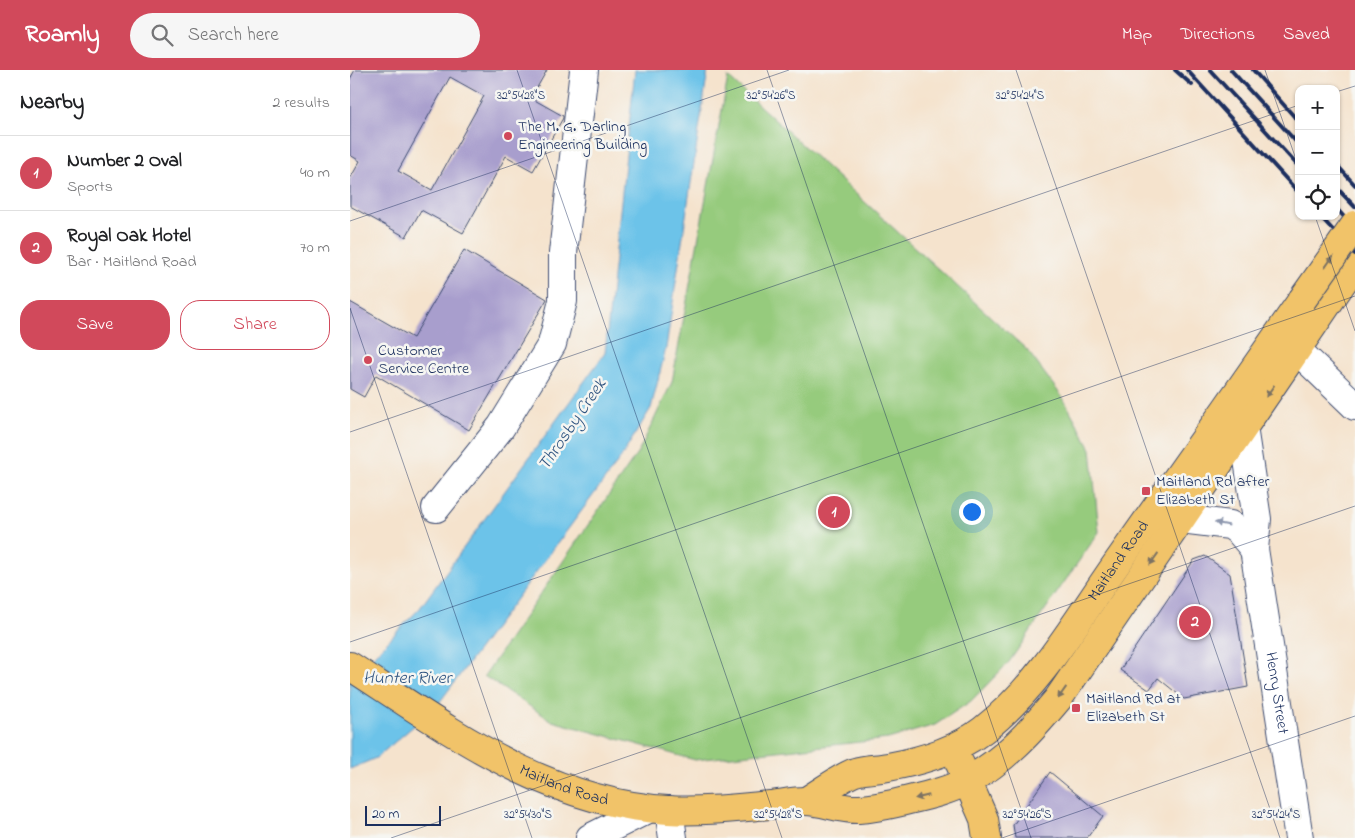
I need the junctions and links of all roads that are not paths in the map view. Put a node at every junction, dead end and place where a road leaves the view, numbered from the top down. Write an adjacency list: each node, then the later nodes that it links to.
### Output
1 (584, 70): 8 (street)
2 (1355, 225): 4 (main road, Maitland Road, one-way to 2, bridge)
3 (1355, 264): 4 (main road, Maitland Road)
4 (1310, 310): 5 (main road, Maitland Road); 12 (main road, Maitland Road)
5 (1298, 350): 6 (street); 7 (main road, Maitland Road, one-way to 7)
6 (1355, 406)
7 (1243, 427): 9 (main road, Maitland Road); 10 (street, Henry Street)
8 (436, 508)
9 (1182, 519): 10 (street, one-way to 9); 13 (main road, Maitland Road, one-way to 13)
10 (1254, 548): 19 (street, Henry Street)
11 (350, 666): 15 (main road, Maitland Road)
12 (952, 749): 13 (main road); 14 (main road, Maitland Road)
13 (968, 780): 14 (main road, Maitland Road, one-way to 14); 18 (main road)
14 (806, 801): 15 (main road, Maitland Road)
15 (658, 809): 16 (street); 17 (street)
16 (590, 838)
17 (673, 838)
18 (988, 838)
19 (1299, 838)

